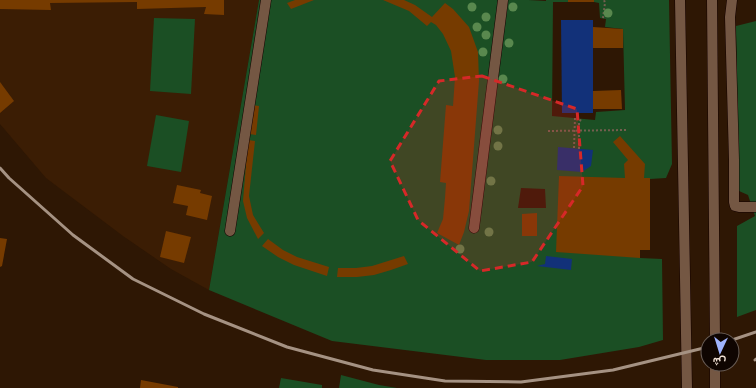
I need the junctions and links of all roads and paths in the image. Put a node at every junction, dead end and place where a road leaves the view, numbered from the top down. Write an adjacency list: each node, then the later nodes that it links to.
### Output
1 (266, 0): 18 (street)
2 (503, 0): 17 (street)
3 (604, 0): 7 (path)
4 (680, 0): 21 (street)
5 (712, 0): 19 (street)
6 (732, 0): 16 (street)
7 (603, 18)
8 (575, 118): 12 (path)
9 (581, 119): 13 (path)
10 (626, 130): 13 (path)
11 (548, 131): 12 (path)
12 (574, 131): 13 (path); 14 (path)
13 (579, 131): 15 (path)
14 (574, 148)
15 (579, 149)
16 (756, 207)
17 (474, 228)
18 (230, 231)
19 (715, 332)
20 (715, 372): 22 (street)
21 (687, 388)
22 (715, 388)

